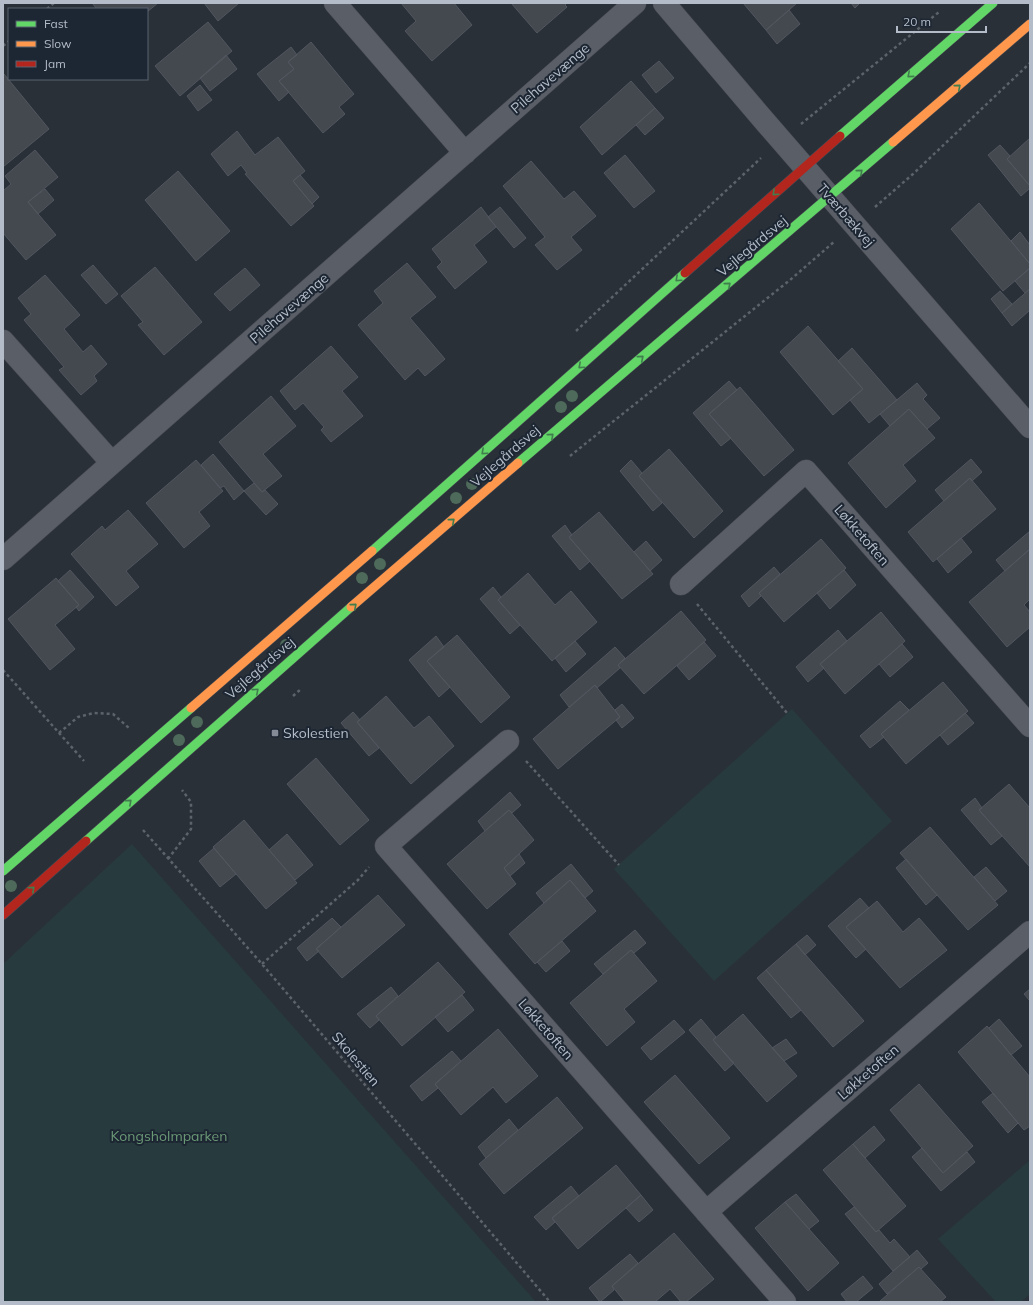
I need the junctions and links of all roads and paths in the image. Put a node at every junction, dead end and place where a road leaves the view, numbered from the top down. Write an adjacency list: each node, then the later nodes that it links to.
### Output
1 (335, 3): 7 (street)
2 (635, 3): 7 (street, Pilehavevænge)
3 (664, 3): 8 (street, Tværbækvej)
4 (993, 3): 8 (street, Vejlegårdsvej, one-way to 8)
5 (1030, 24): 9 (street, Vejlegårdsvej, one-way to 5)
6 (1030, 63): 10 (path)
7 (465, 153): 14 (street, Pilehavevænge)
8 (804, 167): 9 (street, Tværbækvej); 31 (street, Vejlegårdsvej, one-way to 31)
9 (831, 198): 10 (street, Tværbækvej); 26 (street, Vejlegårdsvej, one-way to 9)
10 (854, 224): 12 (street, Tværbækvej); 13 (path)
11 (3, 341): 14 (street)
12 (1030, 427)
13 (565, 460)
14 (112, 463): 15 (street, Pilehavevænge)
15 (3, 559)
16 (680, 584): 20 (path); 21 (street, Løkketoften)
17 (3, 670): 23 (path)
18 (303, 686): 19 (path)
19 (287, 701)
20 (788, 713)
21 (1030, 726)
22 (130, 729): 23 (path)
23 (59, 733): 25 (path)
24 (508, 740): 28 (street); 30 (path)
25 (84, 761)
26 (167, 768): 29 (path); 32 (street, Vejlegårdsvej, one-way to 26)
27 (143, 830): 29 (path, Skolestien)
28 (386, 846): 34 (path); 35 (street, Løkketoften)
29 (168, 859): 34 (path, Skolestien)
30 (618, 865)
31 (3, 871)
32 (3, 914)
33 (1030, 932): 35 (street, Løkketoften)
34 (262, 964): 36 (path, Skolestien)
35 (706, 1212): 37 (street, Løkketoften)
36 (550, 1302)
37 (785, 1302)

